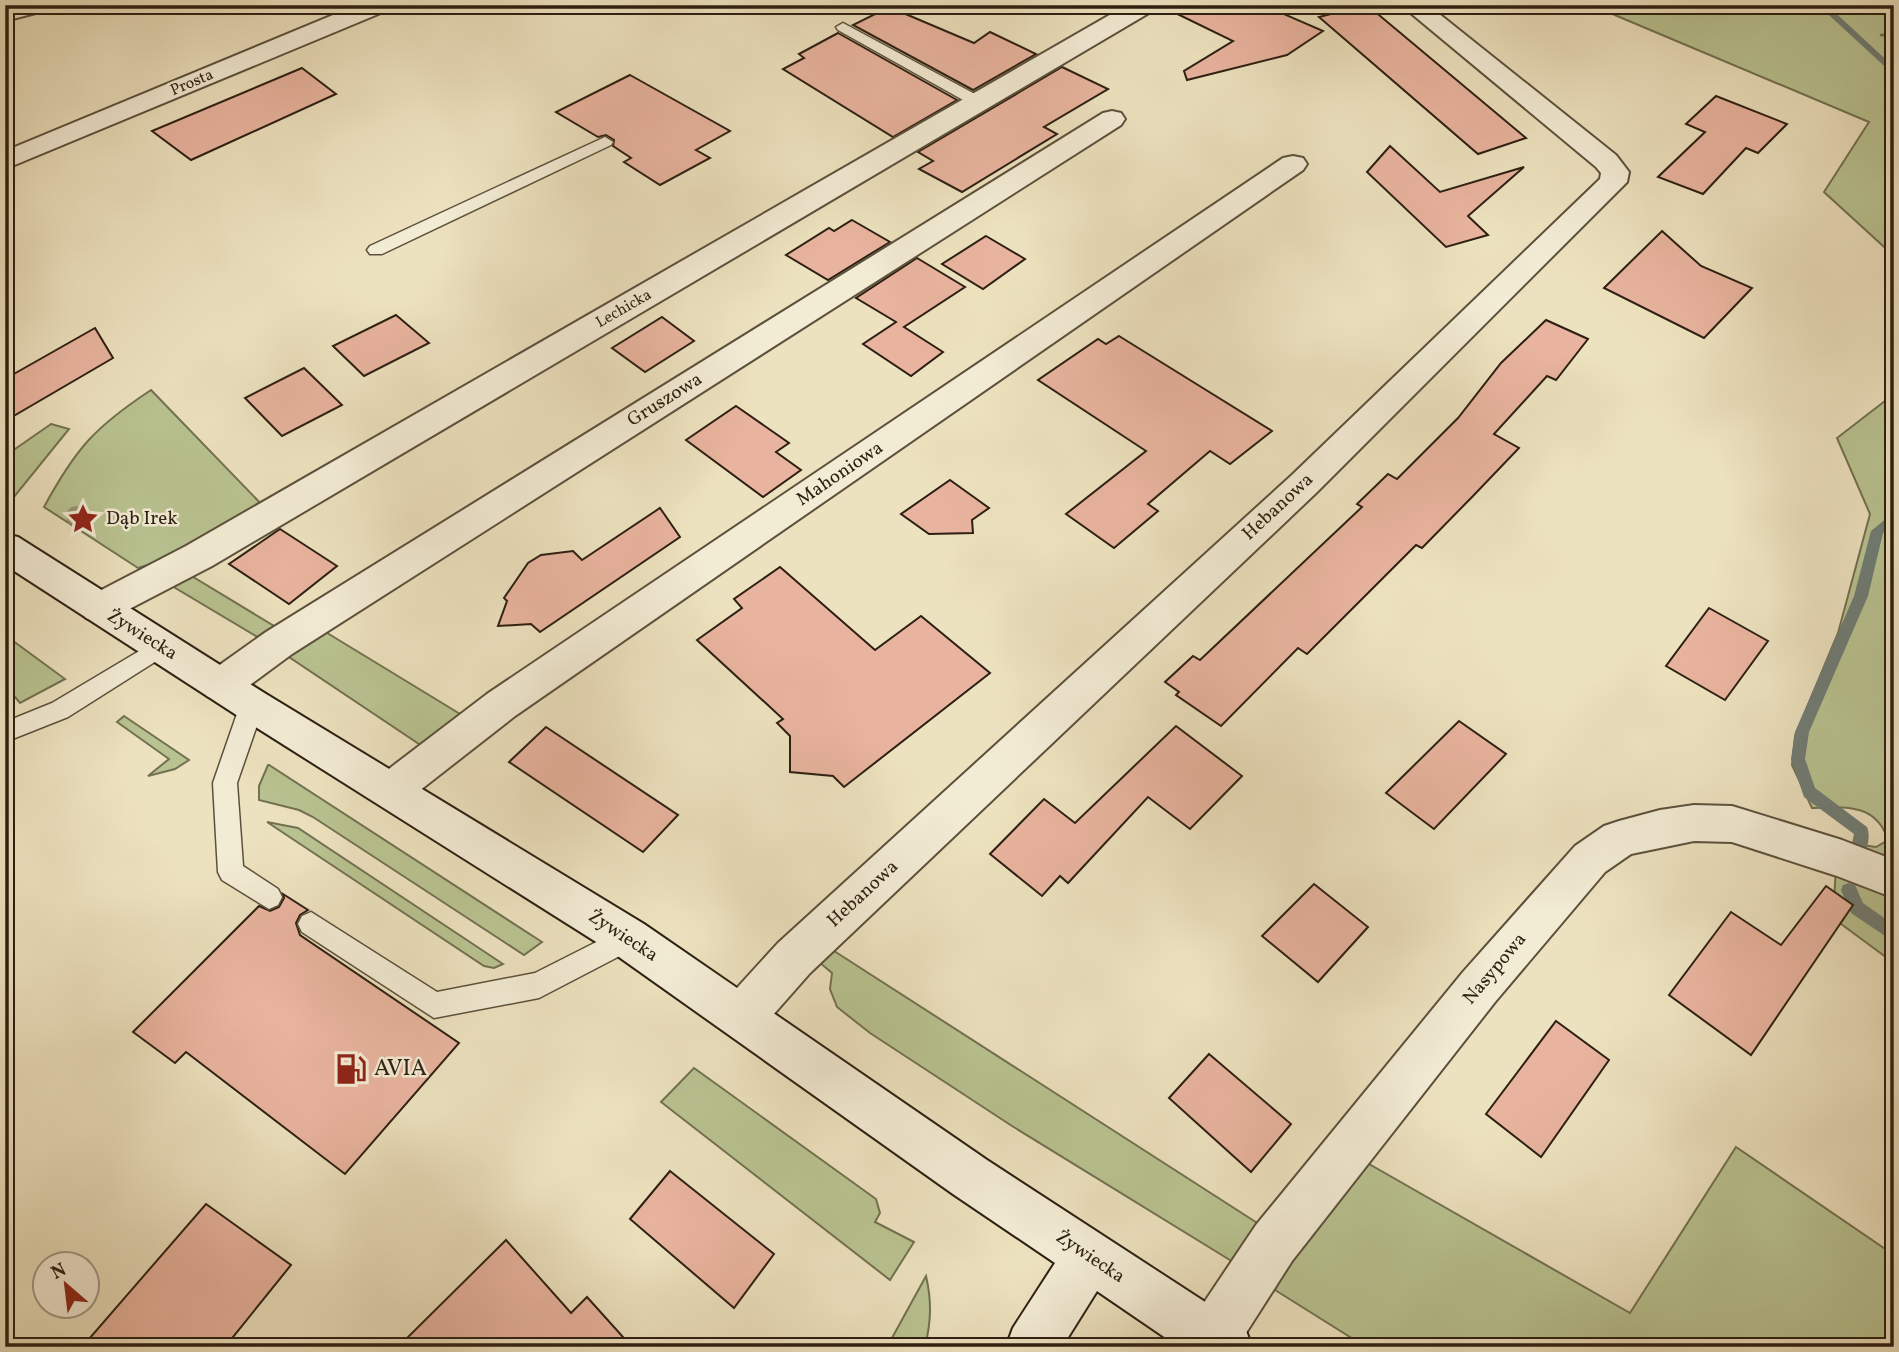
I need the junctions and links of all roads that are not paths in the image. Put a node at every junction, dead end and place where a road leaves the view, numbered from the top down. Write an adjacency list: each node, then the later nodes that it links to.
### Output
1 (38, 5): 5 (street)
2 (379, 5): 10 (street, Prosta)
3 (1145, 5): 7 (street, Lechicka)
4 (1413, 5): 23 (street, Hebanowa)
5 (5, 14)
6 (844, 27): 7 (lane)
7 (978, 102): 14 (street, Lechicka)
8 (1112, 119): 16 (street, Gruszowa)
9 (605, 142): 12 (lane)
10 (5, 161)
11 (1293, 164): 18 (street, Mahoniowa)
12 (376, 250)
13 (5, 547): 14 (street, Żywiecka)
14 (99, 608): 15 (street, Żywiecka)
15 (161, 647): 16 (street, Żywiecka); 17 (lane)
16 (237, 695): 18 (street, Żywiecka); 20 (lane)
17 (5, 732)
18 (391, 790): 22 (street, Żywiecka)
19 (1894, 879): 25 (street, Nasypowa)
20 (269, 897)
21 (311, 924): 22 (lane)
22 (628, 938): 23 (street, Żywiecka)
23 (742, 1016): 24 (street, Żywiecka)
24 (1089, 1257): 25 (street, Żywiecka); 26 (street)
25 (1219, 1342)
26 (1032, 1347)

